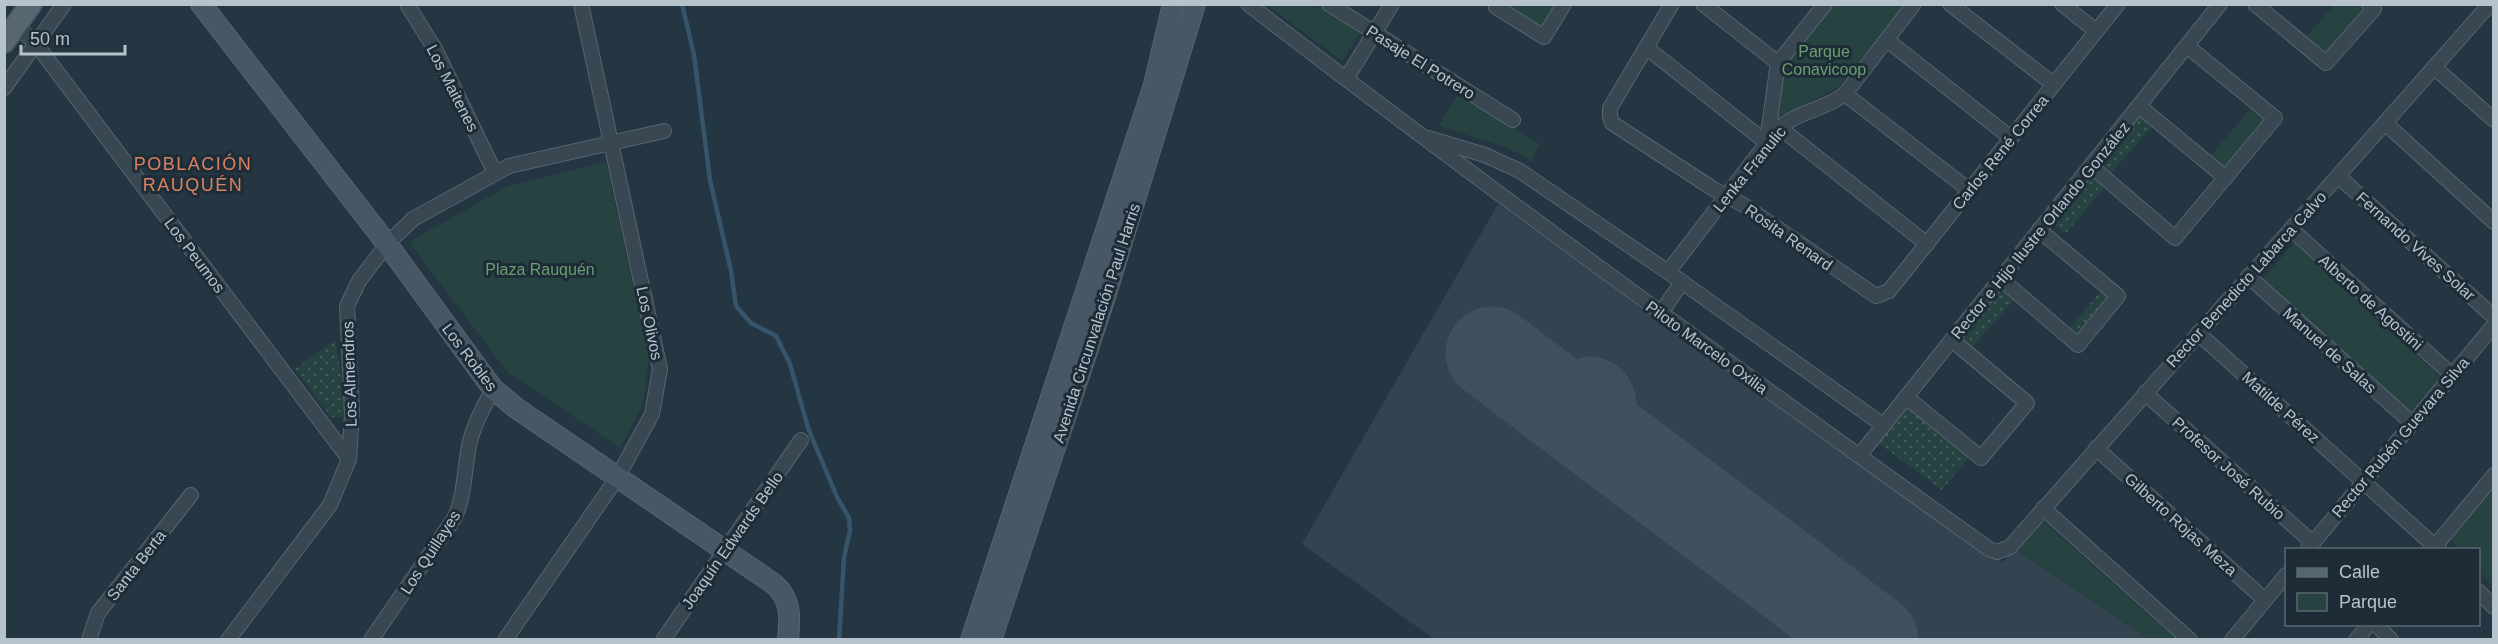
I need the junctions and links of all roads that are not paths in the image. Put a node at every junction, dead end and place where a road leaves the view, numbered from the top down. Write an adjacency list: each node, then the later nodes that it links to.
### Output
1 (31, 4): 25 (main road)
2 (64, 4): 28 (street)
3 (201, 4): 56 (main road, Los Robles)
4 (407, 4): 48 (street, Los Maitenes)
5 (581, 4): 45 (street, Los Olivos)
6 (1173, 4): 99 (main road, Avenida Circunvalación Paul Harris)
7 (1195, 4): 100 (main road, Avenida Circunvalación Paul Harris)
8 (1248, 4): 33 (street, Piloto Marcelo Oxilia)
9 (1329, 4): 26 (street, Pasaje El Potrero)
10 (1392, 4): 26 (street)
11 (1497, 4): 12 (street)
12 (1564, 4)
13 (1672, 4): 30 (street)
14 (1703, 4): 31 (street)
15 (1914, 4): 27 (street, Lenka Franulic)
16 (1950, 4): 34 (street)
17 (2062, 4): 24 (street)
18 (2118, 4): 24 (street, Carlos René Correa)
19 (2220, 4): 29 (street, Rector e Hijo Ilustre Orlando González)
20 (2255, 4): 22 (street)
21 (1818, 7): 31 (street)
22 (2372, 7)
23 (2489, 7): 32 (street, Rector Benedicto Labarca Calvo)
24 (2096, 31): 34 (street, Carlos René Correa)
25 (10, 33): 28 (street, Los Peumos)
26 (1374, 33): 33 (street); 38 (street, Pasaje El Potrero)
27 (1887, 40): 36 (street, Lenka Franulic); 44 (street)
28 (36, 44): 35 (street); 77 (street, Los Peumos)
29 (2187, 46): 37 (street, Rector e Hijo Ilustre Orlando González); 50 (street)
30 (1647, 48): 46 (street); 52 (street, Rosita Renard)
31 (1778, 63): 46 (street)
32 (2434, 67): 39 (street); 40 (street, Rector Benedicto Labarca Calvo)
33 (1346, 79): 43 (street, Piloto Marcelo Oxilia)
34 (2053, 84): 44 (street, Carlos René Correa)
35 (4, 88)
36 (1845, 94): 41 (street, Lenka Franulic); 51 (street)
37 (2139, 106): 47 (street, Rector e Hijo Ilustre Orlando González); 50 (street)
38 (1513, 120)
39 (2493, 120)
40 (2385, 123): 49 (street, Rector Benedicto Labarca Calvo); 53 (street)
41 (1780, 128): 46 (street, Lenka Franulic); 57 (street)
42 (664, 131): 45 (street, Los Almendros)
43 (1418, 135): 58 (street, Piloto Marcelo Oxilia); 63 (street, Piloto Marcelo Oxilia)
44 (2011, 138): 51 (street, Carlos René Correa)
45 (611, 142): 48 (street, Los Almendros); 79 (street, Los Olivos)
46 (1767, 143): 52 (street, Lenka Franulic)
47 (2091, 166): 50 (street); 55 (street, Rector e Hijo Ilustre Orlando González)
48 (495, 172): 56 (street, Los Almendros)
49 (2338, 176): 54 (street, Rector Benedicto Labarca Calvo); 64 (street, Fernando Vives Solar)
50 (2226, 177)
51 (1969, 190): 57 (street, Carlos René Correa)
52 (1727, 196): 58 (street, Lenka Franulic); 62 (street, Rosita Renard)
53 (2493, 222)
54 (2291, 229): 59 (street, Rector Benedicto Labarca Calvo); 68 (street, Alberto de Agostini)
55 (2039, 230): 60 (street, Rector e Hijo Ilustre Orlando González); 60 (street)
56 (387, 244): 69 (main road, Los Robles); 77 (street, Los Almendros)
57 (1927, 244): 62 (street, Carlos René Correa)
58 (1668, 272): 61 (street, Piloto Marcelo Oxilia)
59 (2248, 276): 66 (street, Rector Benedicto Labarca Calvo); 72 (street, Manuel de Salas)
60 (2001, 279): 67 (street, Rector e Hijo Ilustre Orlando González)
61 (1682, 282): 63 (street); 73 (street, Piloto Marcelo Oxilia)
62 (1880, 296)
63 (1660, 314): 76 (street, Piloto Marcelo Oxilia)
64 (2493, 316)
65 (2493, 325): 68 (street, Rector Rubén Guevara Silva)
66 (2198, 333): 70 (street, Rector Benedicto Labarca Calvo); 80 (street, Matilde Pérez)
67 (1952, 340): 71 (street, Rector e Hijo Ilustre Orlando González); 71 (street)
68 (2452, 375): 72 (street, Rector Rubén Guevara Silva)
69 (493, 389): 79 (main road, Los Robles); 96 (street, Los Quillayes)
70 (2145, 393): 75 (street, Rector Benedicto Labarca Calvo); 83 (street, Profesor José Rubio)
71 (1906, 397): 73 (street, Rector e Hijo Ilustre Orlando González)
72 (2412, 423): 80 (street, Rector Rubén Guevara Silva)
73 (1883, 425): 76 (street, Rector e Hijo Ilustre Orlando González)
74 (801, 440): 85 (street, Joaquín Edwards Bello)
75 (2096, 448): 82 (street, Rector Benedicto Labarca Calvo); 89 (street, Gilberto Rojas Meza)
76 (1859, 456): 86 (street, Piloto Marcelo Oxilia)
77 (349, 459): 95 (street, Los Almendros)
78 (2493, 476): 84 (street)
79 (617, 478): 85 (main road, Los Robles); 97 (street, Los Olivos)
80 (2364, 481): 83 (street, Rector Rubén Guevara Silva); 84 (street, Matilde Pérez)
81 (191, 495): 94 (street, Santa Berta)
82 (2043, 508): 86 (street, Rector Benedicto Labarca Calvo); 101 (street)
83 (2310, 546)
84 (2436, 548)
85 (724, 550): 93 (main road, Los Robles); 98 (street, Joaquín Edwards Bello)
86 (2001, 552)
87 (2285, 575): 89 (street)
88 (2480, 593): 90 (street)
89 (2265, 600): 102 (street)
90 (2493, 607)
91 (2367, 626): 103 (street)
92 (2378, 626): 104 (street)
93 (785, 634)
94 (89, 639)
95 (228, 639)
96 (371, 639)
97 (506, 639)
98 (663, 639)
99 (971, 639)
100 (991, 639)
101 (2190, 639)
102 (2232, 639)
103 (2356, 639)
104 (2391, 639)

